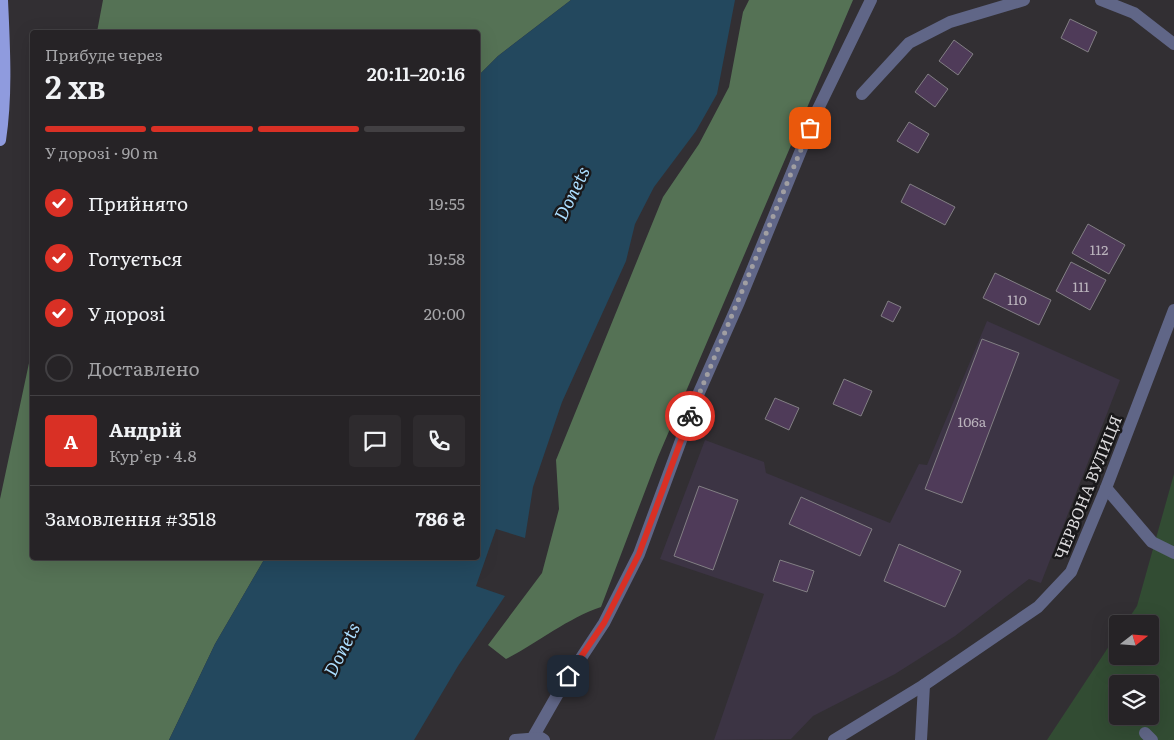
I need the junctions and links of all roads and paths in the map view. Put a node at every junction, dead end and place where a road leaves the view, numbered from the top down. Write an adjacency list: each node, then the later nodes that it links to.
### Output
1 (2, 0): 7 (main road)
2 (871, 0): 12 (street)
3 (1024, 0): 6 (street)
4 (1101, 0): 5 (street)
5 (1174, 44)
6 (862, 94)
7 (0, 140)
8 (1174, 310): 9 (street, ЧЕРВОНА ВУЛИЦЯ)
9 (1106, 488): 10 (street); 11 (street, ЧЕРВОНА ВУЛИЦЯ)
10 (1174, 553)
11 (924, 685): 14 (street, ЧЕРВОНА ВУЛИЦЯ); 15 (street)
12 (538, 739): 13 (street)
13 (515, 740)
14 (834, 740)
15 (921, 740)

